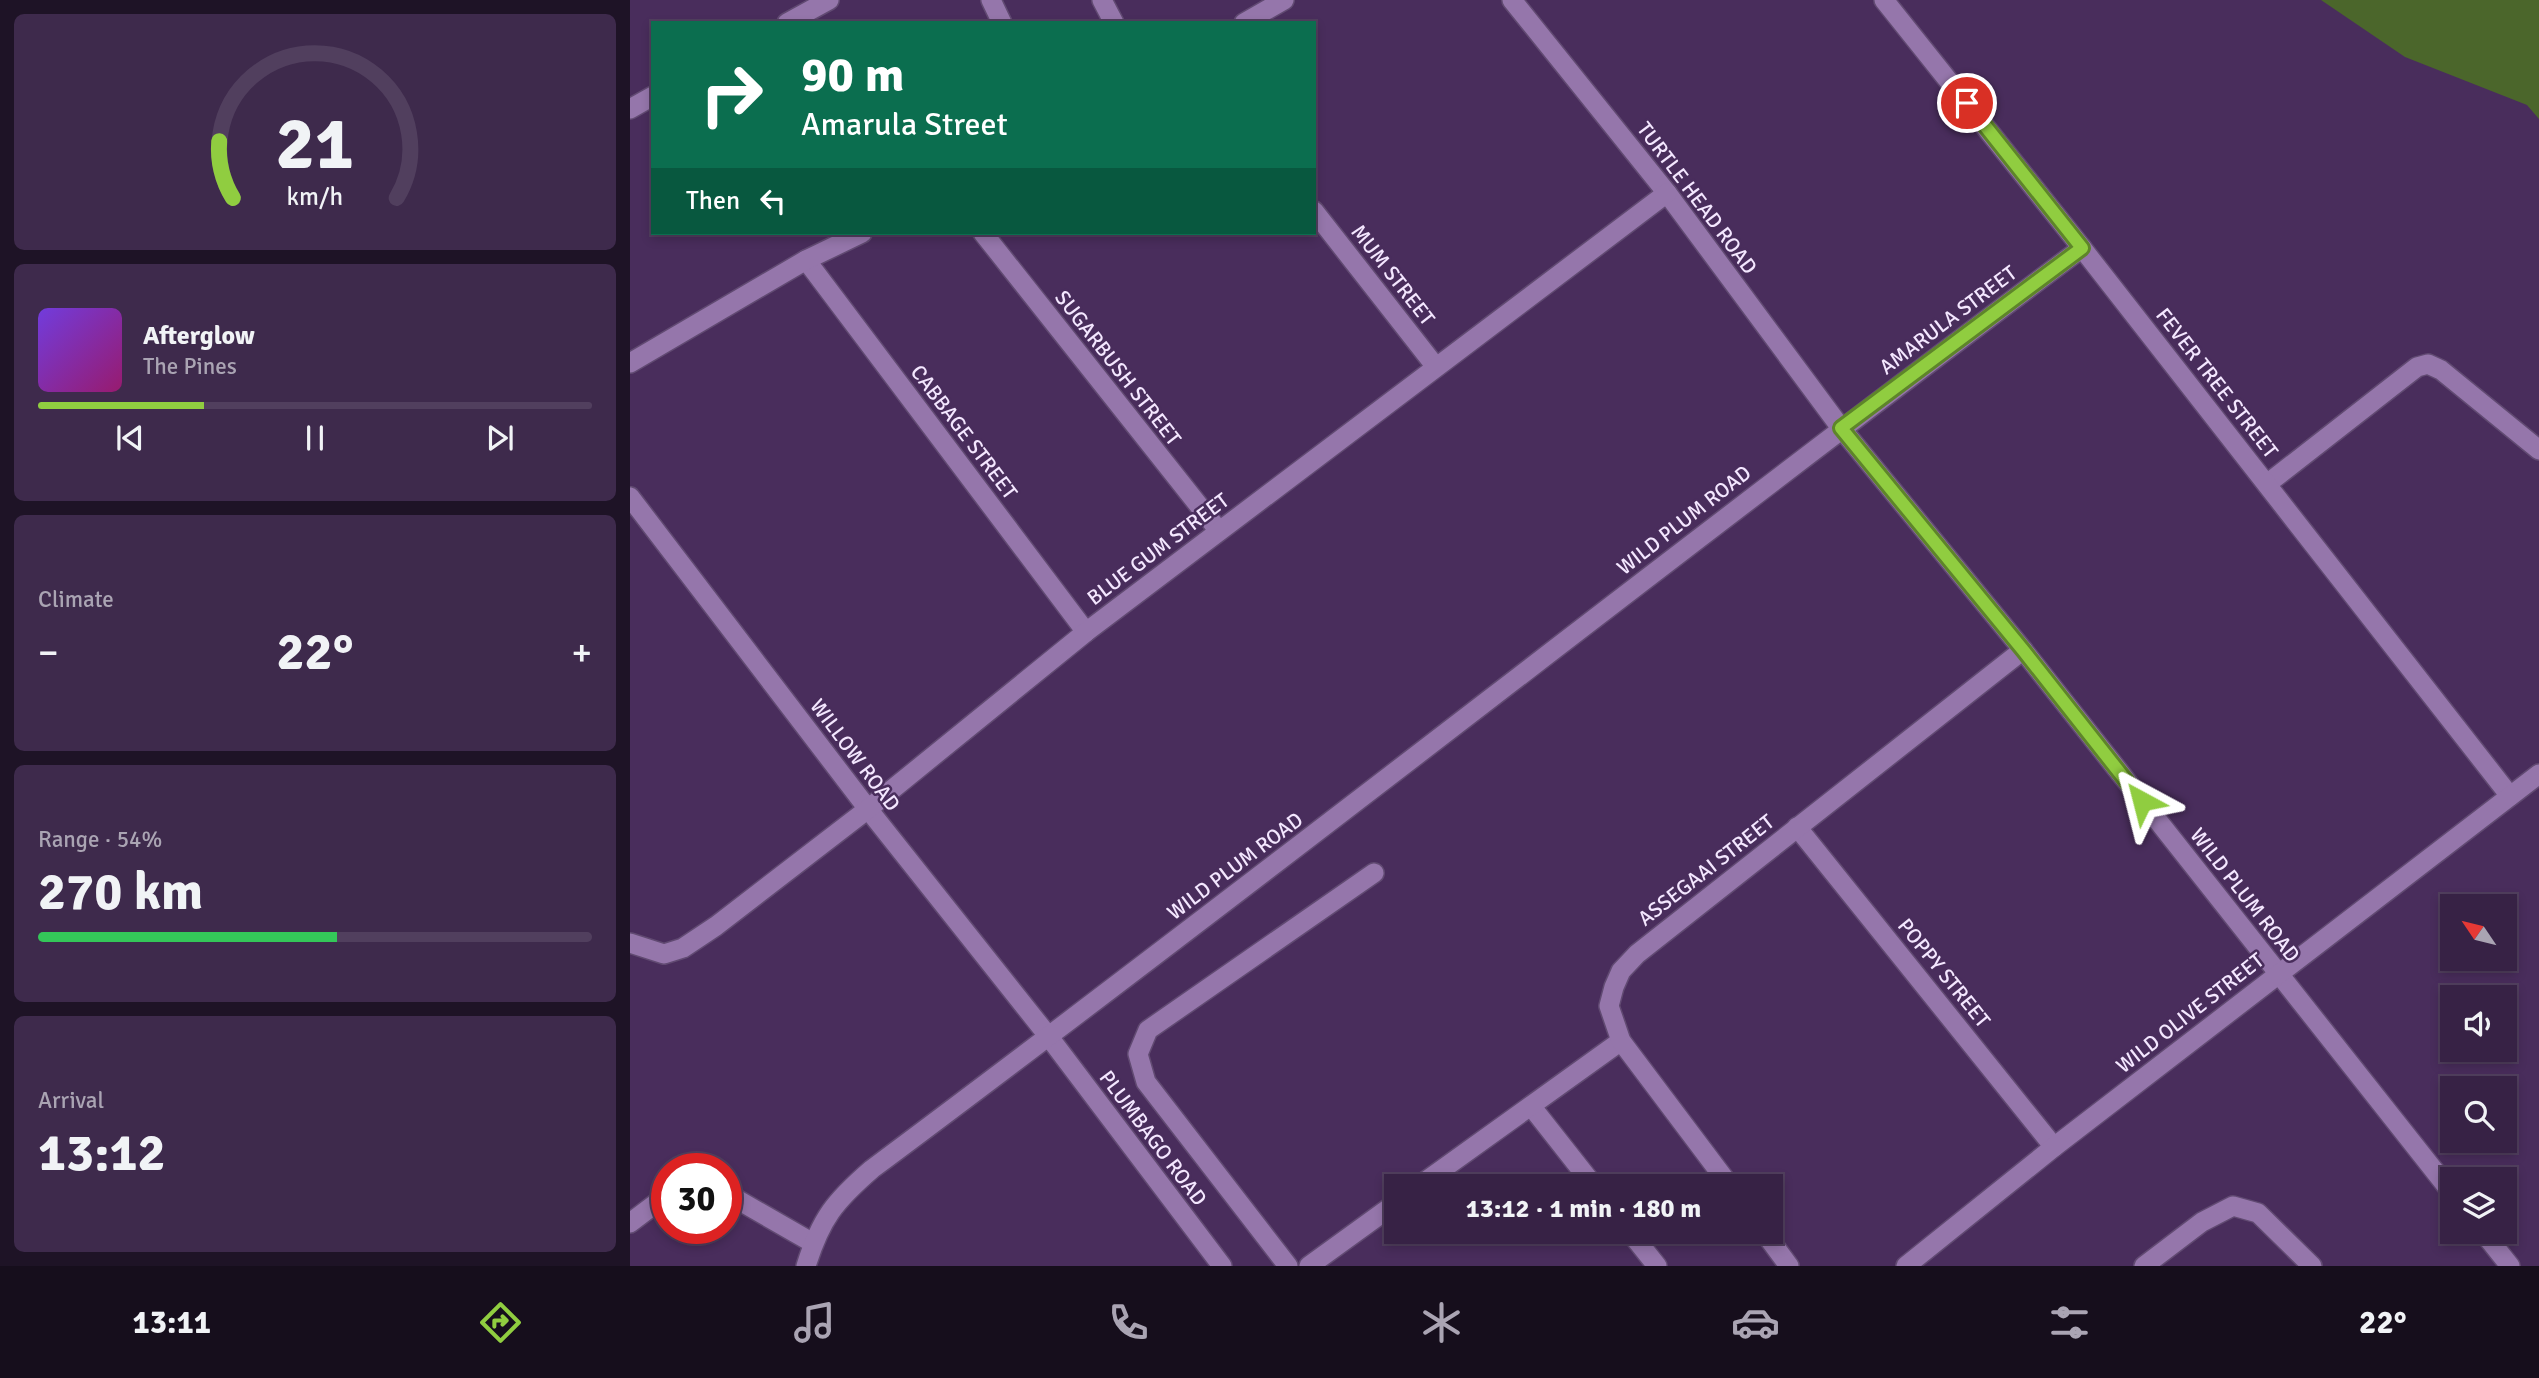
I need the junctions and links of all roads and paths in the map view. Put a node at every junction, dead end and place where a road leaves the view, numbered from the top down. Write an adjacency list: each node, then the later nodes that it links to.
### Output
1 (829, 0): 7 (street)
2 (990, 0): 8 (street)
3 (1101, 0): 9 (street)
4 (1284, 0): 10 (street)
5 (1512, 0): 13 (street, TURTLE HEAD ROAD)
6 (1884, 0): 17 (street, FEVER TREE STREET)
7 (791, 21)
8 (1001, 21)
9 (1113, 21)
10 (1247, 21)
11 (651, 97): 12 (street)
12 (630, 109)
13 (1667, 193): 20 (street, BLUE GUM STREET); 21 (street, TURTLE HEAD ROAD)
14 (1316, 214): 20 (street, MUM STREET)
15 (858, 235): 18 (street)
16 (985, 235): 25 (street, SUGARBUSH STREET)
17 (2082, 248): 21 (street, AMARULA STREET); 23 (street, FEVER TREE STREET)
18 (806, 260): 19 (street); 26 (street, CABBAGE STREET)
19 (630, 363)
20 (1436, 367): 25 (street, BLUE GUM STREET)
21 (1841, 428): 27 (street, WILD PLUM ROAD); 35 (street, WILD PLUM ROAD)
22 (2539, 450): 23 (street)
23 (2267, 484): 29 (street, FEVER TREE STREET)
24 (630, 497): 30 (street, WILLOW ROAD)
25 (1219, 531): 26 (street, BLUE GUM STREET)
26 (1086, 632): 30 (street, BLUE GUM STREET)
27 (2023, 650): 31 (street, ASSEGAAI STREET); 34 (street, WILD PLUM ROAD)
28 (2539, 774): 29 (street, WILD OLIVE STREET)
29 (2510, 796): 34 (street, WILD OLIVE STREET)
30 (868, 809): 33 (street, BLUE GUM STREET); 35 (street, WILLOW ROAD)
31 (1797, 827): 36 (street, ASSEGAAI STREET); 38 (street, POPPY STREET)
32 (1374, 873): 53 (street)
33 (630, 943)
34 (2278, 974): 38 (street, WILD OLIVE STREET); 42 (street, WILD PLUM ROAD)
35 (1048, 1037): 47 (street, WILD PLUM ROAD); 52 (street, PLUMBAGO ROAD)
36 (1621, 1041): 37 (street); 41 (street, ASSEGAAI STREET)
37 (1531, 1106): 39 (street); 40 (street)
38 (2054, 1147): 57 (street, WILD OLIVE STREET)
39 (1436, 1174)
40 (1585, 1174)
41 (1721, 1174)
42 (2440, 1178)
43 (742, 1202): 47 (street)
44 (651, 1207): 46 (street)
45 (1384, 1212): 54 (street)
46 (630, 1223)
47 (813, 1243): 51 (street, WILD PLUM ROAD)
48 (1640, 1244): 55 (street)
49 (1772, 1244): 56 (street)
50 (2493, 1244): 60 (street)
51 (806, 1266)
52 (1222, 1266)
53 (1288, 1266)
54 (1309, 1266)
55 (1657, 1266)
56 (1789, 1266)
57 (1906, 1266)
58 (2144, 1266): 59 (street)
59 (2312, 1266)
60 (2510, 1266)

